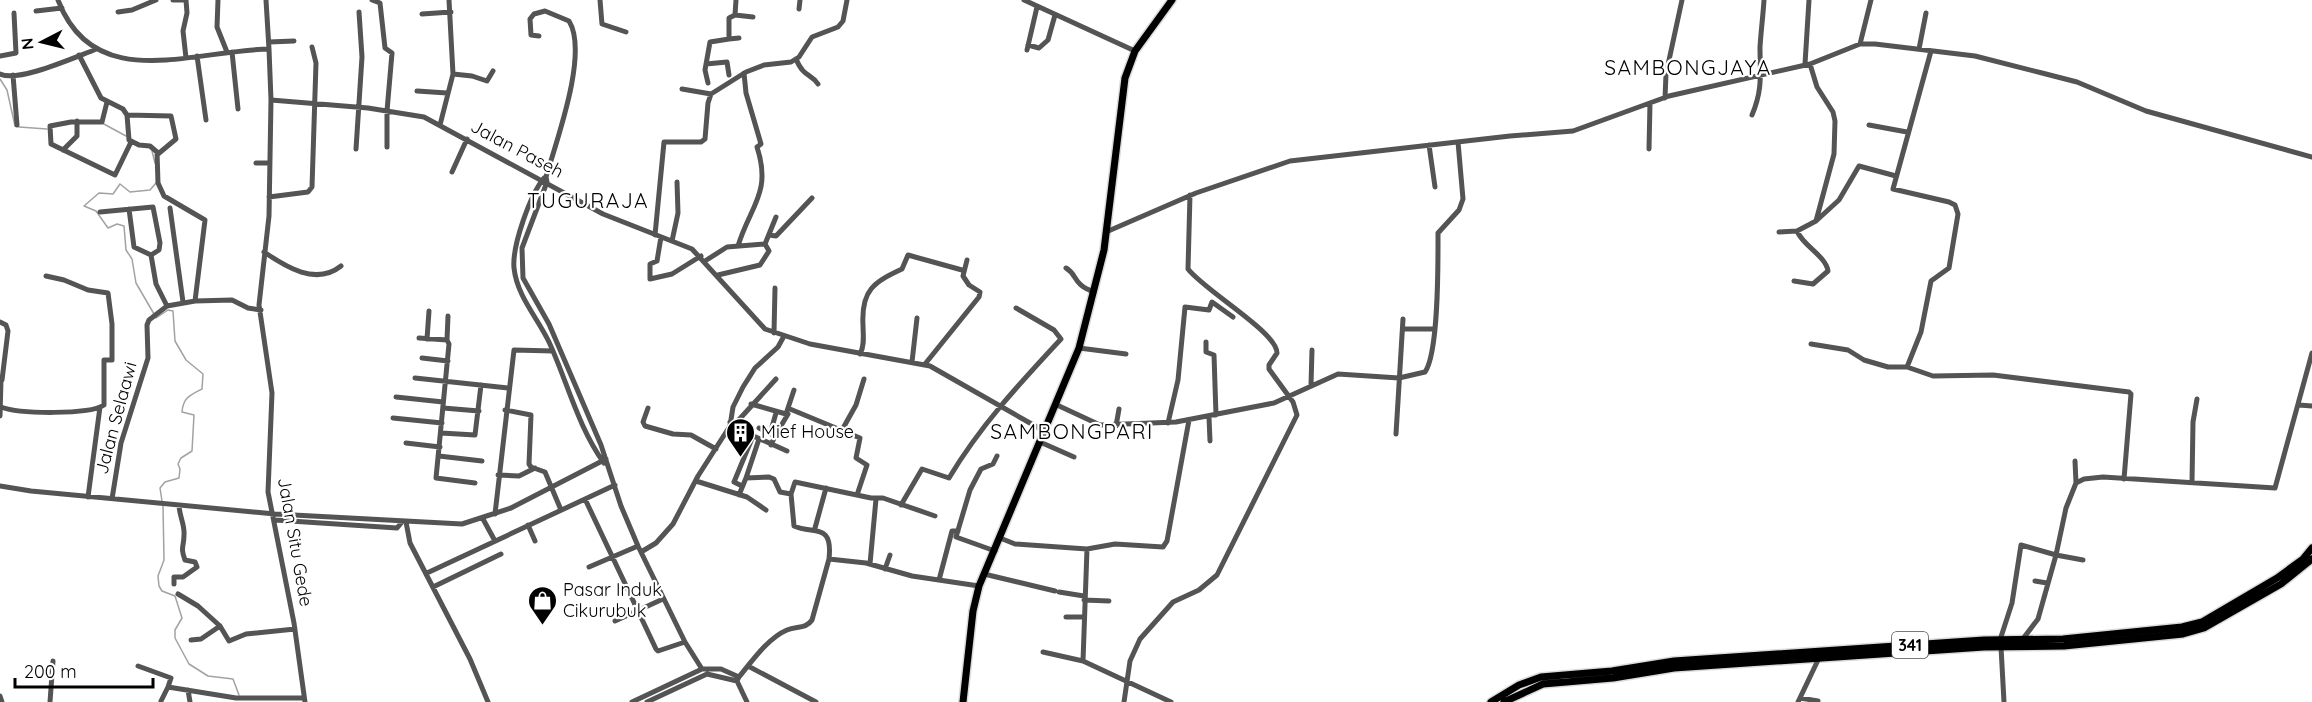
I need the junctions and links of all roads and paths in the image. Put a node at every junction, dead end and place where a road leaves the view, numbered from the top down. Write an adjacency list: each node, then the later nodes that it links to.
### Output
1 (58, 0): 20 (street)
2 (156, 0): 23 (street)
3 (173, 0): 4 (street)
4 (186, 0): 49 (street)
5 (218, 0): 45 (street)
6 (266, 0): 37 (street)
7 (372, 0): 73 (street)
8 (449, 0): 25 (street)
9 (600, 0): 32 (street)
10 (736, 0): 29 (street)
11 (800, 0): 21 (street)
12 (847, 0): 50 (street)
13 (1024, 0): 19 (street)
14 (1172, 0): 43 (main road)
15 (1682, 0): 66 (street)
16 (1764, 0): 59 (street)
17 (1809, 0): 52 (street)
18 (1871, 0): 38 (street)
19 (1037, 7): 30 (street); 30 (street)
20 (62, 8): 22 (street); 40 (street)
21 (799, 9)
22 (36, 11)
23 (118, 12)
24 (359, 12): 71 (street)
25 (450, 12): 28 (street); 56 (street)
26 (14, 13): 46 (street)
27 (1926, 13): 41 (street)
28 (422, 14)
29 (735, 15): 31 (street); 35 (street)
30 (1054, 15): 43 (street)
31 (753, 17)
32 (626, 32)
33 (539, 36): 96 (street)
34 (739, 38): 35 (street)
35 (729, 39): 51 (street)
36 (294, 41): 37 (street)
37 (269, 42): 42 (street)
38 (1860, 44): 41 (street); 52 (street)
39 (312, 47): 69 (street)
40 (97, 49): 47 (street); 49 (street)
41 (1918, 49): 44 (street)
42 (269, 50): 45 (street); 67 (street)
43 (1135, 51): 108 (main road)
44 (1930, 51): 81 (street); 91 (street)
45 (229, 52): 48 (street); 72 (street)
46 (0, 56)
47 (79, 56): 57 (street); 68 (street)
48 (197, 56): 49 (street); 76 (street)
49 (186, 58)
50 (796, 59): 54 (street); 61 (street)
51 (706, 64): 58 (street); 60 (street)
52 (1808, 64): 59 (street); 106 (street)
53 (493, 71): 56 (street)
54 (744, 72): 65 (street); 114 (street)
55 (0, 74): 57 (street)
56 (453, 74): 64 (street)
57 (13, 75): 78 (street)
58 (729, 75)
59 (1762, 75): 66 (street); 75 (street)
60 (708, 83)
61 (818, 84)
62 (682, 89): 65 (street)
63 (417, 92): 64 (street)
64 (447, 93): 79 (street)
65 (712, 93): 111 (street)
66 (1665, 98): 70 (street)
67 (271, 100): 69 (street, Jalan Paseh); 93 (street, Jalan Situ Gede)
68 (107, 102): 74 (street); 77 (street)
69 (314, 103): 71 (street, Jalan Paseh); 100 (street)
70 (1650, 103): 83 (street); 88 (street)
71 (360, 107): 73 (street, Jalan Paseh); 87 (street)
72 (238, 109)
73 (387, 111): 79 (street, Jalan Paseh); 86 (street)
74 (127, 116): 84 (street); 90 (street)
75 (1752, 116)
76 (206, 120)
77 (77, 123): 89 (street); 89 (street)
78 (17, 125)
79 (440, 125): 82 (street, Jalan Paseh)
80 (1869, 125): 81 (street)
81 (1907, 132): 95 (street)
82 (467, 139): 94 (street); 96 (street, Jalan Paseh)
83 (1458, 141): 85 (street); 139 (street)
84 (131, 143): 89 (street); 90 (street)
85 (1430, 145): 98 (street); 99 (street)
86 (387, 147)
87 (356, 149)
88 (1649, 149)
89 (63, 150)
90 (158, 154): 127 (street)
91 (2311, 155)
92 (256, 163): 93 (street)
93 (268, 163): 100 (street, Jalan Situ Gede)
94 (452, 172)
95 (1896, 176): 106 (street); 161 (street)
96 (545, 180): 111 (street, Jalan Paseh); 144 (street); 148 (street)
97 (677, 182): 112 (street)
98 (1435, 187)
99 (1190, 195): 108 (street); 133 (street)
100 (269, 198): 115 (street, Jalan Situ Gede)
101 (812, 198): 110 (street)
102 (170, 208): 128 (street)
103 (129, 209): 104 (street); 116 (street); 116 (street)
104 (100, 212)
105 (776, 217): 110 (street)
106 (1816, 221): 107 (street)
107 (1797, 231): 109 (street); 124 (street)
108 (1106, 232): 126 (main road)
109 (1779, 232)
110 (769, 235): 113 (street)
111 (658, 236): 112 (street, Jalan Paseh); 117 (street)
112 (672, 241): 117 (street, Jalan Paseh)
113 (765, 244): 114 (street); 122 (street)
114 (738, 246): 117 (street)
115 (264, 252): 119 (street); 131 (street, Jalan Situ Gede)
116 (150, 255): 129 (street)
117 (703, 258): 122 (street, Jalan Paseh)
118 (967, 260): 121 (street)
119 (341, 266)
120 (1066, 268): 126 (street)
121 (963, 270): 155 (street); 160 (street)
122 (718, 275): 142 (street, Jalan Paseh)
123 (46, 276): 182 (street)
124 (1794, 281)
125 (775, 288): 142 (street)
126 (1094, 292): 151 (main road)
127 (195, 301): 128 (street, Jalan Selaawi); 131 (street, Jalan Selaawi)
128 (183, 302): 129 (street, Jalan Selaawi)
129 (167, 306): 236 (street, Jalan Selaawi)
130 (1016, 308): 179 (street)
131 (261, 310): 245 (street, Jalan Situ Gede)
132 (429, 311): 146 (street)
133 (1229, 311): 173 (street); 196 (street)
134 (448, 316): 147 (street)
135 (917, 318): 159 (street)
136 (1403, 319): 138 (street)
137 (0, 322): 141 (street)
138 (1404, 329): 139 (street); 163 (street)
139 (1434, 329): 163 (street)
140 (0, 331): 141 (street)
141 (8, 332): 166 (street)
142 (774, 333): 143 (street, Jalan Paseh)
143 (784, 336): 155 (street, Jalan Paseh); 195 (street)
144 (555, 337): 148 (street); 216 (street)
145 (419, 338): 146 (street)
146 (427, 339): 147 (street)
147 (447, 340): 158 (street)
148 (548, 340): 153 (street)
149 (1206, 342): 190 (street)
150 (1811, 344): 161 (street)
151 (1079, 348): 156 (street); 177 (main road)
152 (1312, 350): 169 (street)
153 (553, 351): 170 (street); 216 (street)
154 (2312, 353): 178 (street)
155 (860, 354): 159 (street, Jalan Paseh)
156 (1126, 354)
157 (422, 358): 158 (street)
158 (448, 361): 167 (street)
159 (912, 362): 160 (street, Jalan Paseh)
160 (925, 364): 179 (street, Jalan Paseh)
161 (1907, 367): 222 (street)
162 (415, 378): 167 (street)
163 (1399, 378): 169 (street); 203 (street)
164 (776, 379): 175 (street)
165 (864, 379): 199 (street)
166 (1, 380): 181 (street)
167 (446, 381): 168 (street); 176 (street)
168 (481, 385): 170 (street); 186 (street)
169 (1311, 385): 173 (street)
170 (508, 388): 185 (street)
171 (794, 390): 187 (street)
172 (396, 397): 176 (street)
173 (1287, 397): 190 (street); 302 (street)
174 (2197, 399): 224 (street)
175 (751, 404): 188 (street); 195 (street)
176 (443, 405): 186 (street); 194 (street)
177 (1057, 405): 197 (street); 200 (main road)
178 (2300, 405): 180 (street); 224 (street)
179 (999, 406): 200 (street, Jalan Paseh); 240 (street)
180 (2312, 406)
181 (1, 407): 182 (street); 189 (street)
182 (100, 407): 235 (street)
183 (648, 408): 211 (street)
184 (1119, 409): 197 (street)
185 (505, 410): 219 (street); 220 (street)
186 (478, 411): 201 (street)
187 (789, 411): 188 (street); 198 (street); 199 (street)
188 (776, 413): 198 (street)
189 (0, 416)
190 (1216, 416): 191 (street)
191 (1209, 417): 193 (street); 206 (street)
192 (393, 418): 194 (street)
193 (1190, 420): 196 (street); 256 (street)
194 (442, 423): 201 (street)
195 (733, 423): 205 (street); 211 (street)
196 (1168, 423): 197 (street)
197 (1116, 426)
198 (775, 428): 202 (street); 204 (street)
199 (842, 430): 234 (street)
200 (1044, 431): 207 (main road)
201 (441, 433): 210 (street)
202 (768, 433): 204 (street); 205 (street)
203 (1396, 434)
204 (775, 436): 209 (street)
205 (756, 437): 209 (street); 221 (street); 229 (street)
206 (1210, 441)
207 (1040, 442): 215 (street); 251 (main road)
208 (406, 443): 210 (street)
209 (771, 445): 212 (street)
210 (440, 447): 213 (street)
211 (716, 449): 223 (street)
212 (787, 451)
213 (439, 456): 217 (street); 225 (street)
214 (997, 456): 250 (street)
215 (1074, 457)
216 (604, 460): 227 (street); 230 (street)
217 (482, 461)
218 (2075, 461): 226 (street)
219 (535, 468): 220 (street); 230 (street)
220 (498, 475): 243 (street)
221 (746, 478): 229 (street); 232 (street)
222 (2124, 479): 224 (street); 226 (street)
223 (696, 481): 233 (street); 255 (street)
224 (2192, 482)
225 (475, 483)
226 (2076, 483): 260 (street)
227 (615, 485): 237 (street); 255 (street)
228 (0, 486): 235 (street)
229 (742, 486): 233 (street)
230 (551, 487): 241 (street); 243 (street)
231 (826, 488): 232 (street); 234 (street); 249 (street)
232 (791, 494): 249 (street)
233 (739, 495): 242 (street)
234 (857, 495): 238 (street)
235 (88, 496): 236 (street)
236 (111, 499): 239 (street)
237 (585, 499): 241 (street); 261 (street)
238 (876, 499): 240 (street); 265 (street)
239 (179, 505): 245 (street); 273 (street)
240 (901, 505): 244 (street)
241 (561, 510): 248 (street)
242 (766, 510)
243 (495, 514): 246 (street)
244 (935, 516)
245 (275, 517): 247 (street); 285 (street, Jalan Situ Gede)
246 (483, 519): 247 (street); 252 (street)
247 (404, 522): 268 (street)
248 (528, 525): 252 (street); 253 (street)
249 (814, 528): 262 (street)
250 (958, 531): 257 (street); 270 (street)
251 (1000, 538): 256 (street); 257 (main road)
252 (495, 541): 268 (street)
253 (535, 541)
254 (2312, 548): 286 (main road, 341)
255 (640, 549): 261 (street); 278 (street)
256 (1087, 549): 277 (street)
257 (994, 551): 269 (main road)
258 (501, 554): 275 (street)
259 (890, 555): 267 (street)
260 (2056, 555): 264 (street); 272 (street); 290 (street)
261 (614, 557): 266 (street); 280 (street)
262 (829, 559): 265 (street); 298 (street)
263 (2312, 559): 286 (main road, 341)
264 (2083, 560)
265 (870, 564): 267 (street)
266 (590, 567)
267 (885, 569): 270 (street)
268 (427, 573): 275 (street)
269 (984, 574): 274 (main road); 277 (street)
270 (939, 580): 274 (street)
271 (2036, 581): 272 (street)
272 (2047, 583): 288 (street)
273 (174, 584)
274 (979, 586): 323 (main road)
275 (433, 587): 318 (street)
276 (178, 594): 284 (street)
277 (1084, 598): 279 (street); 281 (street)
278 (663, 599): 280 (street); 289 (street)
279 (1109, 601)
280 (640, 610): 283 (street); 289 (street)
281 (1083, 616): 282 (street); 296 (street)
282 (1066, 617)
283 (615, 621)
284 (220, 626): 285 (street); 287 (street)
285 (295, 629): 310 (street, Jalan Situ Gede)
286 (2160, 633): 288 (main road, 341); 290 (main road, 341)
287 (191, 640)
288 (2022, 640): 290 (main road, 341)
289 (685, 642): 299 (street)
290 (2000, 643): 291 (main road, 341); 328 (street)
291 (1943, 646): 293 (main road, 341); 294 (main road, 341)
292 (1043, 652): 296 (street)
293 (1792, 657): 294 (main road, 341); 300 (main road, 341)
294 (1819, 658): 311 (street)
295 (53, 661): 315 (street)
296 (1083, 661): 302 (street)
297 (138, 666): 303 (street)
298 (748, 666): 301 (street); 322 (street)
299 (702, 669): 301 (street); 309 (street)
300 (1594, 676): 326 (main road, 341); 327 (main road, 341)
301 (738, 679): 305 (street); 309 (street)
302 (1128, 682): 324 (street); 325 (street)
303 (168, 687): 304 (street); 312 (street)
304 (188, 690): 306 (street); 316 (street)
305 (742, 694): 320 (street); 321 (street)
306 (213, 695): 308 (street); 317 (street)
307 (0, 696): 314 (street)
308 (238, 699): 310 (street)
309 (651, 699): 319 (street)
310 (305, 700)
311 (1799, 700): 313 (street)
312 (161, 701)
313 (1818, 701)
314 (2, 702)
315 (50, 702)
316 (190, 702)
317 (214, 702)
318 (488, 702)
319 (632, 702)
320 (739, 702)
321 (747, 702)
322 (816, 702)
323 (963, 702)
324 (1124, 702)
325 (1171, 702)
326 (1491, 702)
327 (1504, 702)
328 (2004, 702)

